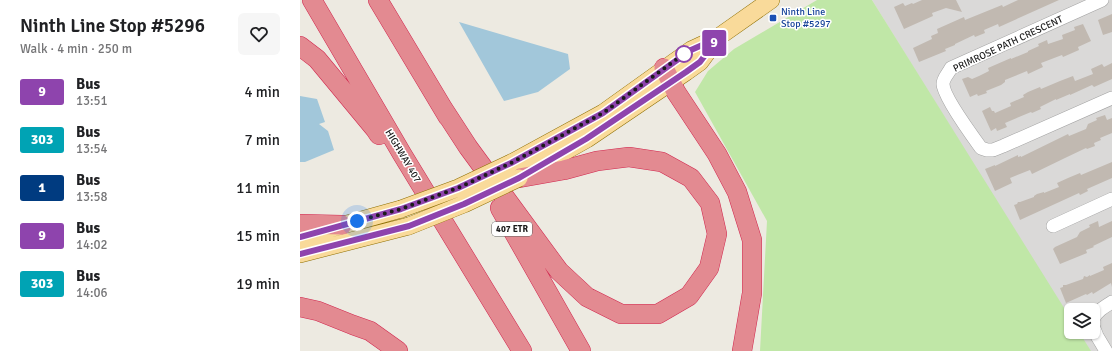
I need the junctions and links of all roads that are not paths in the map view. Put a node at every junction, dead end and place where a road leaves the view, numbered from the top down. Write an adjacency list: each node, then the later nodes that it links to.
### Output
1 (312, 0): 14 (highway, HIGHWAY 407)
2 (378, 0): 8 (highway, 407 ETR)
3 (770, 0): 6 (main road)
4 (1102, 0): 7 (street, PRIMROSE PATH CRESCENT)
5 (300, 46): 14 (highway)
6 (668, 75): 9 (main road); 24 (highway)
7 (1112, 98)
8 (442, 107): 9 (highway); 23 (highway, 407 ETR)
9 (515, 171): 12 (main road, bridge); 16 (main road, bridge)
10 (1112, 199): 13 (street)
11 (300, 224): 12 (highway)
12 (342, 225): 15 (main road)
13 (1053, 226)
14 (449, 231): 22 (highway, HIGHWAY 407)
15 (300, 237)
16 (300, 254)
17 (1112, 302): 19 (street)
18 (300, 307): 21 (highway)
19 (1100, 310)
20 (1099, 339): 25 (street)
21 (398, 351)
22 (522, 351)
23 (581, 351)
24 (742, 351)
25 (1106, 351)

